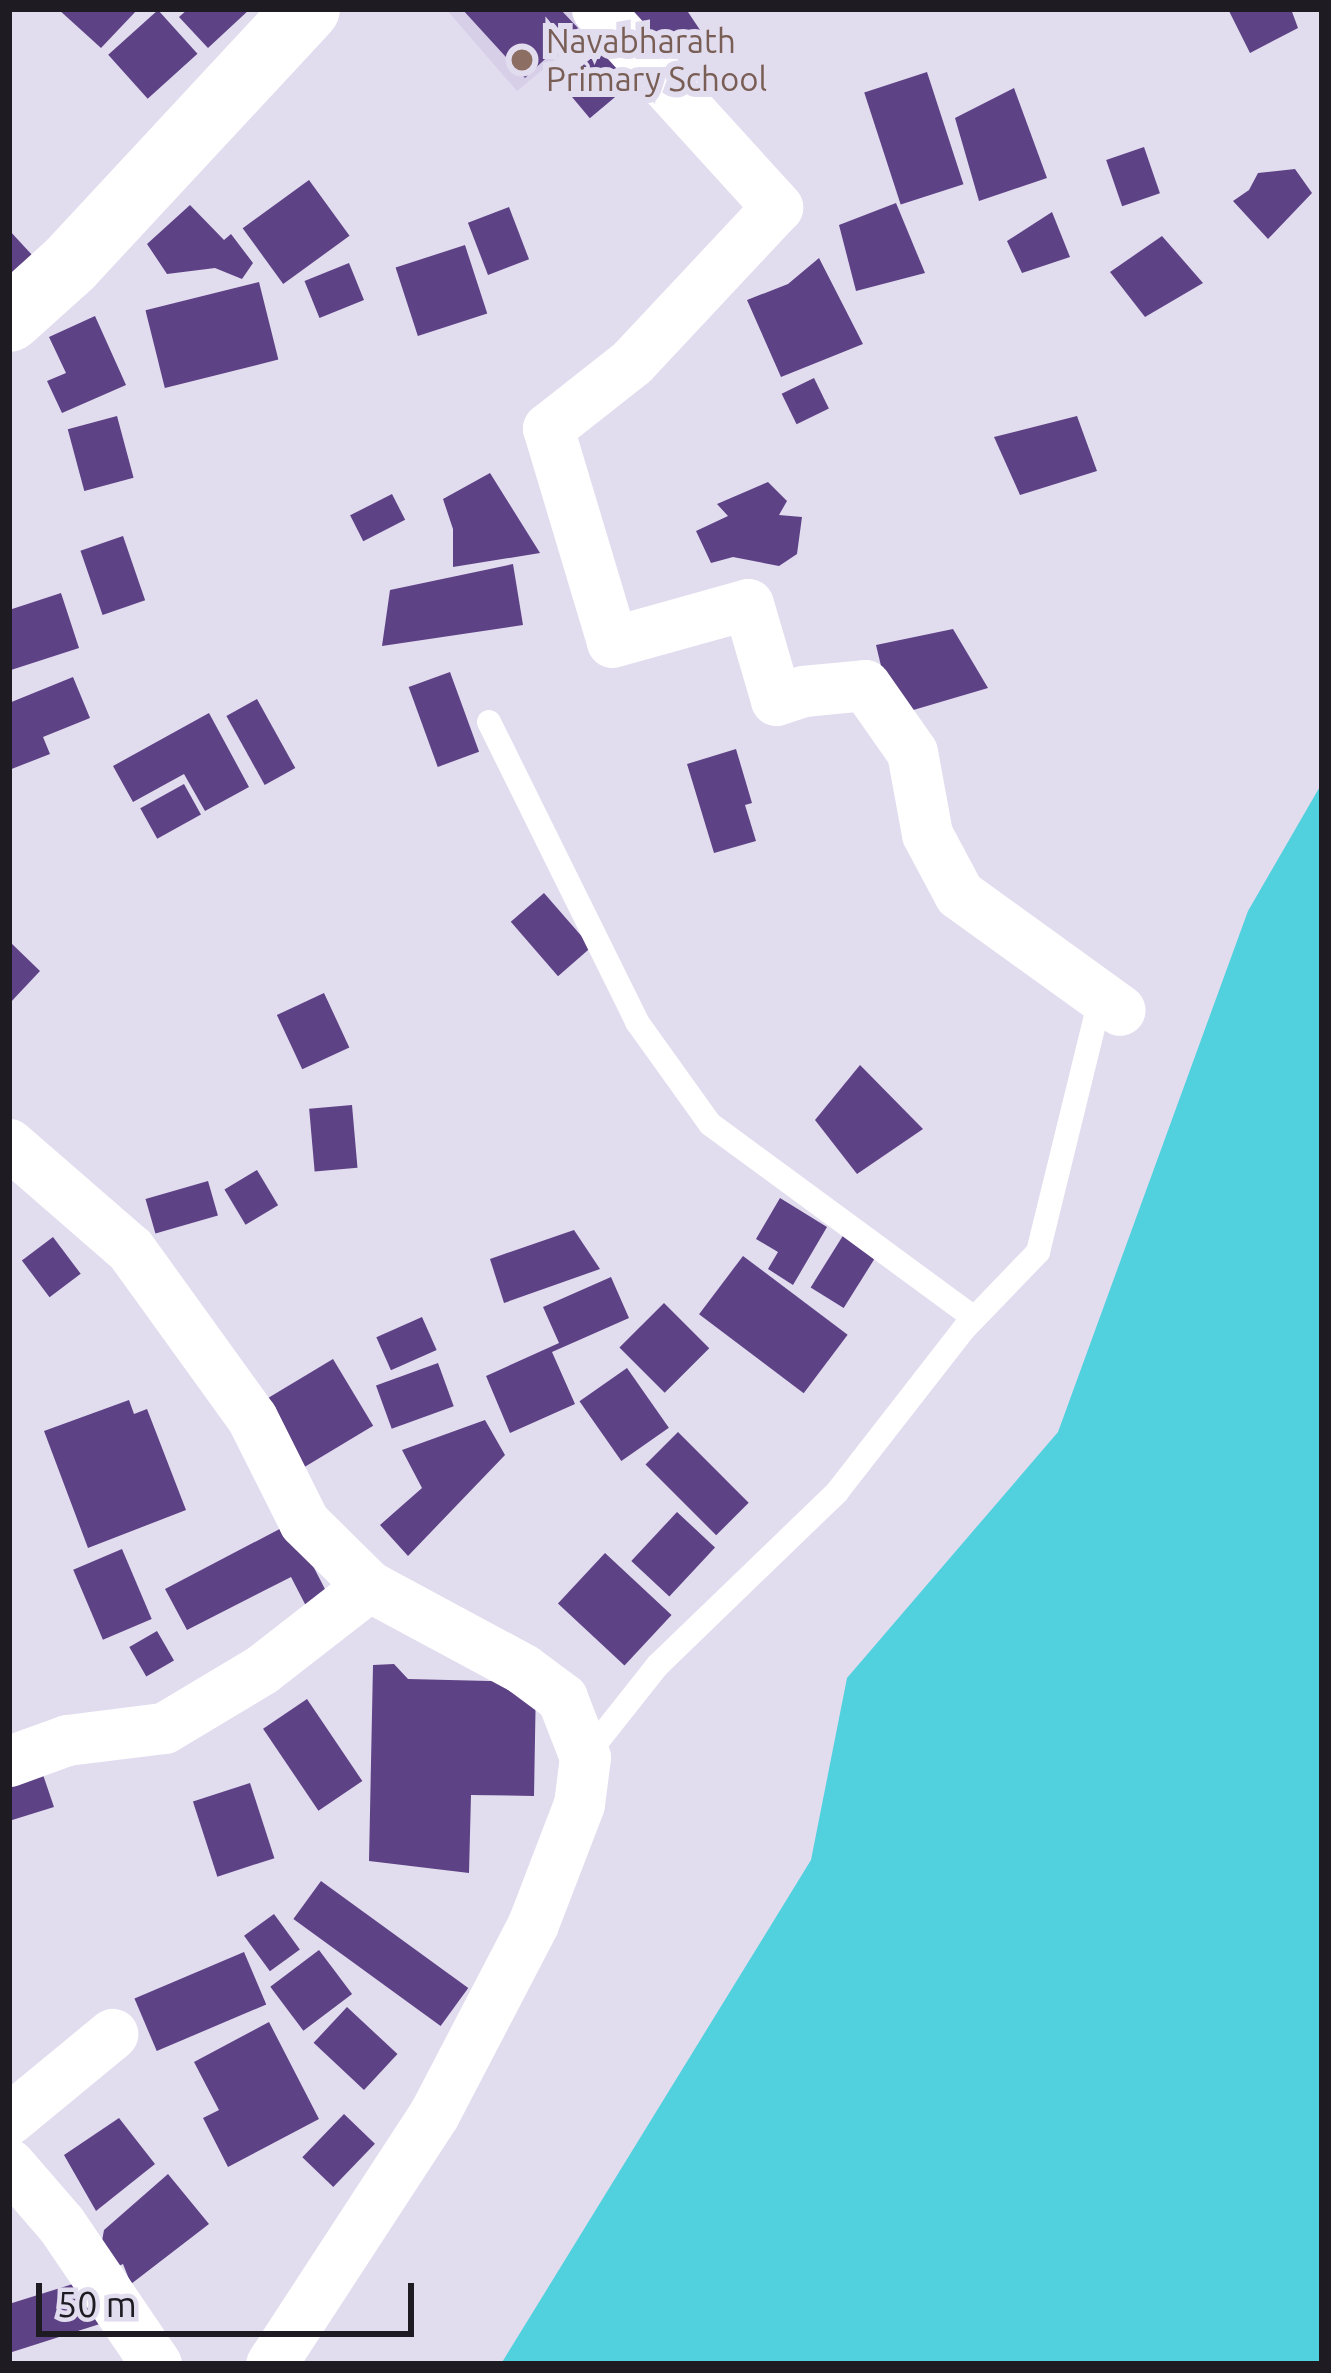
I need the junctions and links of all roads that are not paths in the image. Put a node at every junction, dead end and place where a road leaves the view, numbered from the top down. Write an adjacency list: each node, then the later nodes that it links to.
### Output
1 (307, 9): 3 (main road)
2 (597, 9): 5 (street)
3 (9, 320)
4 (489, 722): 7 (lane)
5 (1111, 1003): 7 (lane)
6 (9, 1144): 8 (street)
7 (974, 1318): 9 (lane)
8 (369, 1586): 9 (street); 10 (street)
9 (585, 1757): 15 (street)
10 (9, 1761)
11 (112, 2034): 12 (street)
12 (9, 2119)
13 (9, 2164): 14 (street)
14 (156, 2364)
15 (271, 2364)

